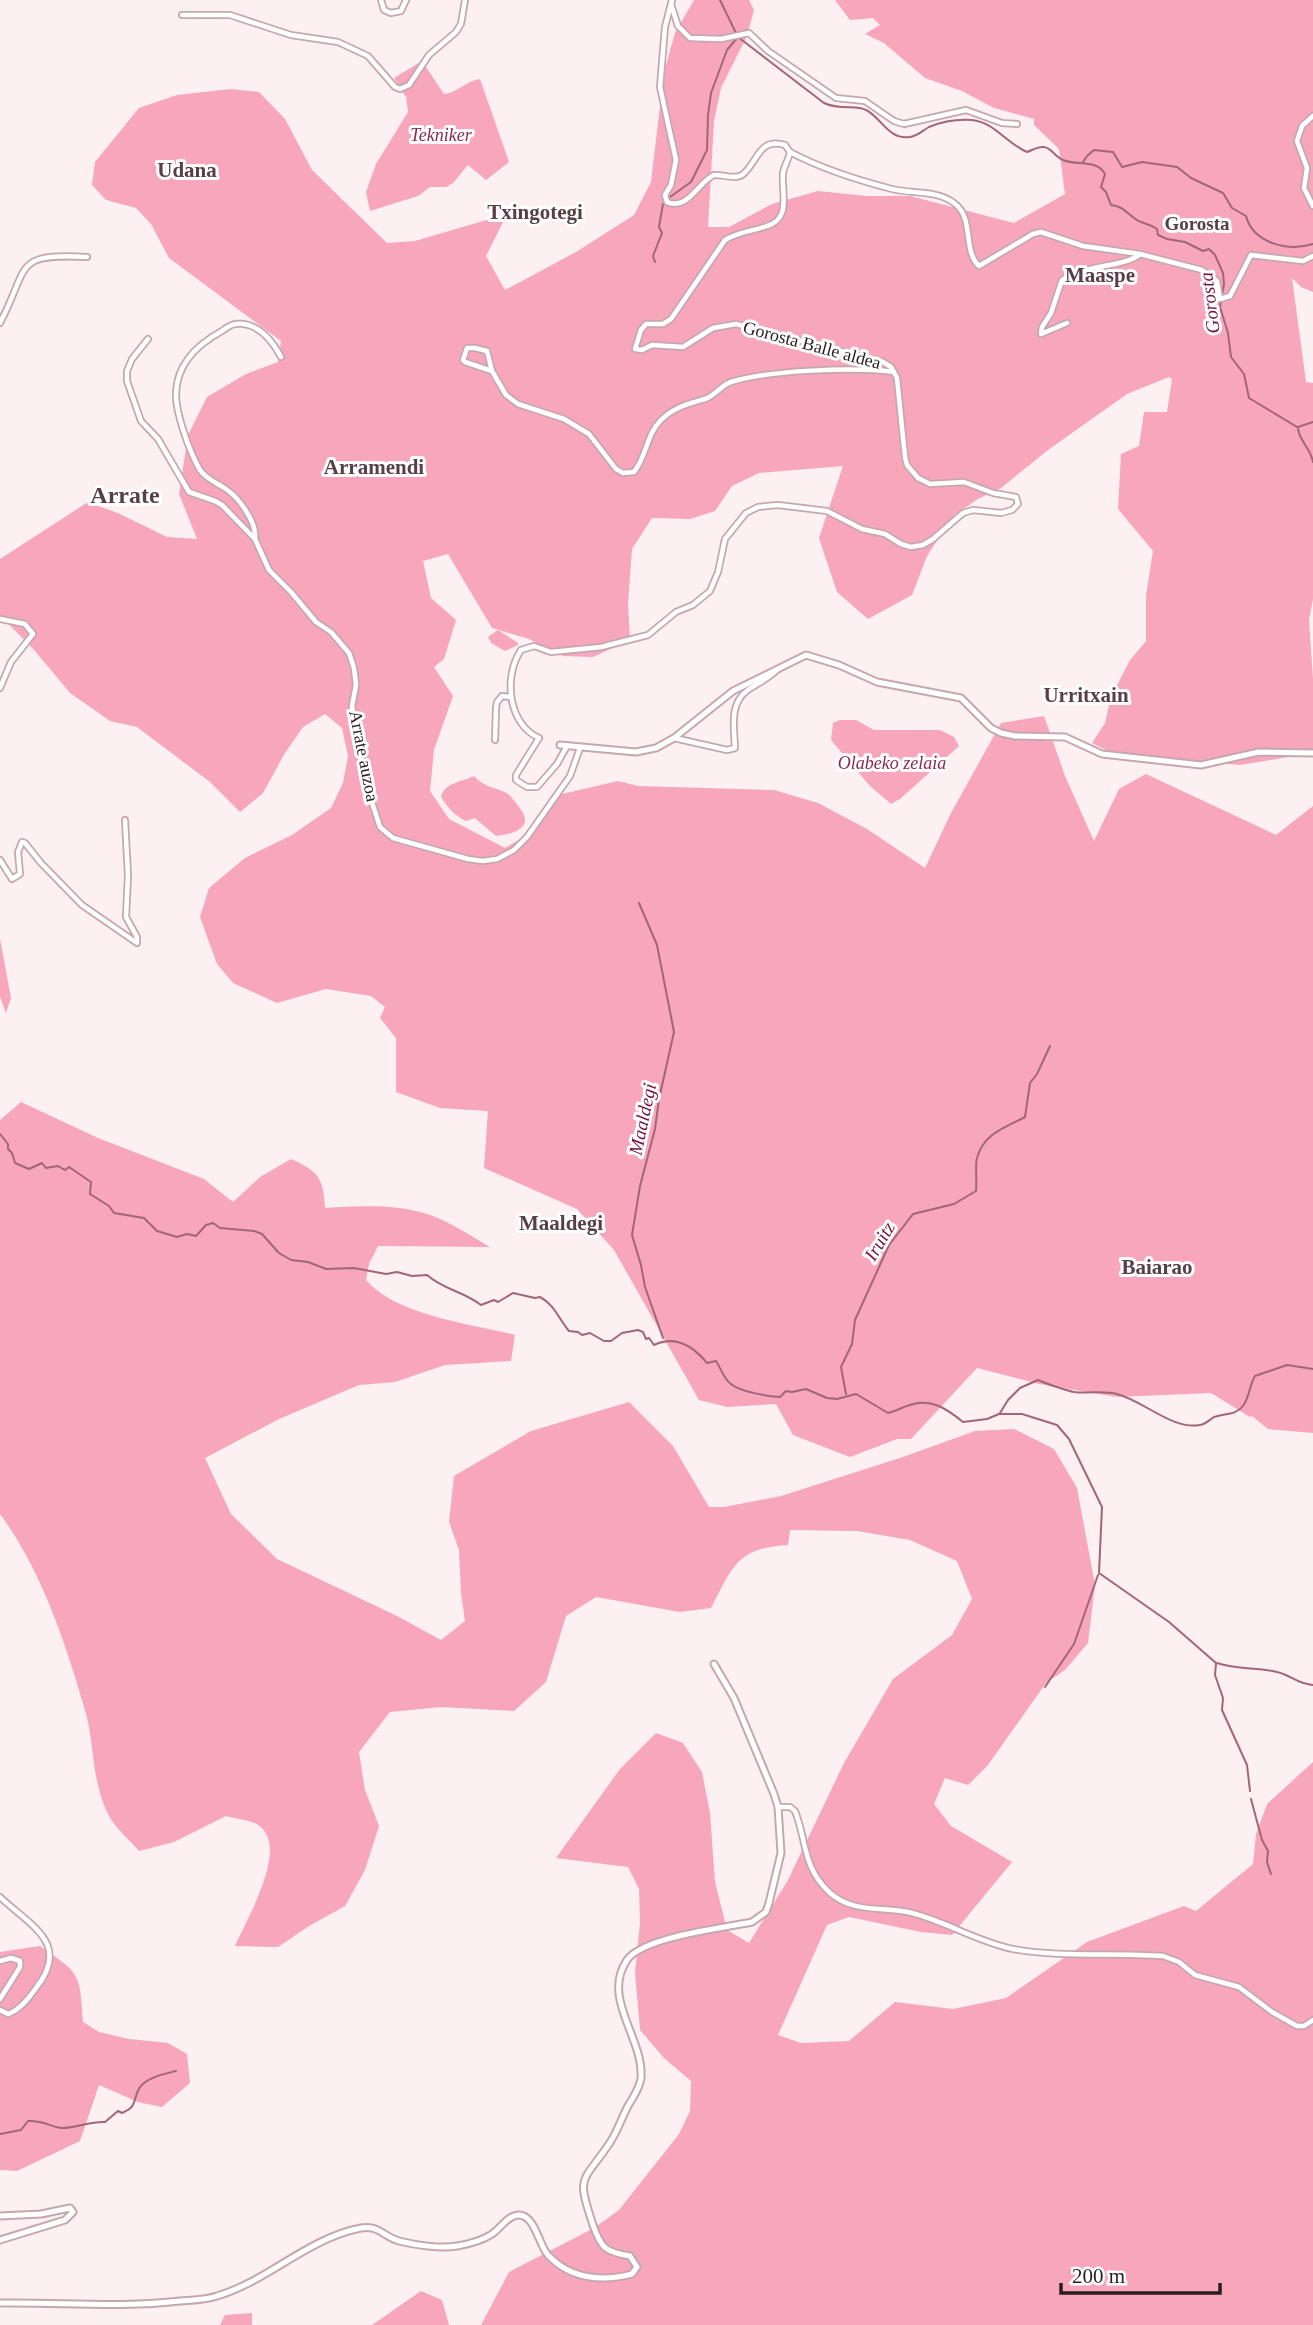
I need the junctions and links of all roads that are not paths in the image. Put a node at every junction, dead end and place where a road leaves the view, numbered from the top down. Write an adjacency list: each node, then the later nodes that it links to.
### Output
1 (381, 0): 2 (street)
2 (407, 0)
3 (465, 0): 5 (street)
4 (671, 2): 7 (street); 8 (street)
5 (182, 15)
6 (1313, 116): 9 (street)
7 (1017, 124)
8 (790, 152): 10 (street); 18 (street, Gorosta Balle aldea)
9 (1313, 206)
10 (1140, 254): 11 (street); 14 (street)
11 (1313, 256)
12 (87, 257): 13 (street)
13 (0, 323)
14 (1067, 323)
15 (148, 339): 19 (street, Arrate auzoa)
16 (281, 357): 19 (street, Arrate auzoa)
17 (492, 371): 17 (street, Gorosta Balle aldea); 18 (street, Gorosta Balle aldea)
18 (894, 372): 23 (street, Gorosta Balle aldea)
19 (255, 539): 27 (street, Arrate auzoa)
20 (0, 619): 22 (street)
21 (780, 667): 24 (street); 24 (street); 28 (street)
22 (0, 688)
23 (509, 696): 25 (street); 26 (street)
24 (674, 738): 27 (street)
25 (495, 740)
26 (564, 746): 27 (street)
27 (580, 748)
28 (1313, 753)
29 (125, 820): 30 (street)
30 (0, 860)
31 (715, 1664): 32 (street)
32 (778, 1807): 37 (street); 40 (street)
33 (0, 1897): 36 (street)
34 (0, 1961): 35 (street)
35 (0, 1999)
36 (0, 2010)
37 (1313, 2020)
38 (0, 2216): 39 (street)
39 (0, 2240)
40 (0, 2304)

